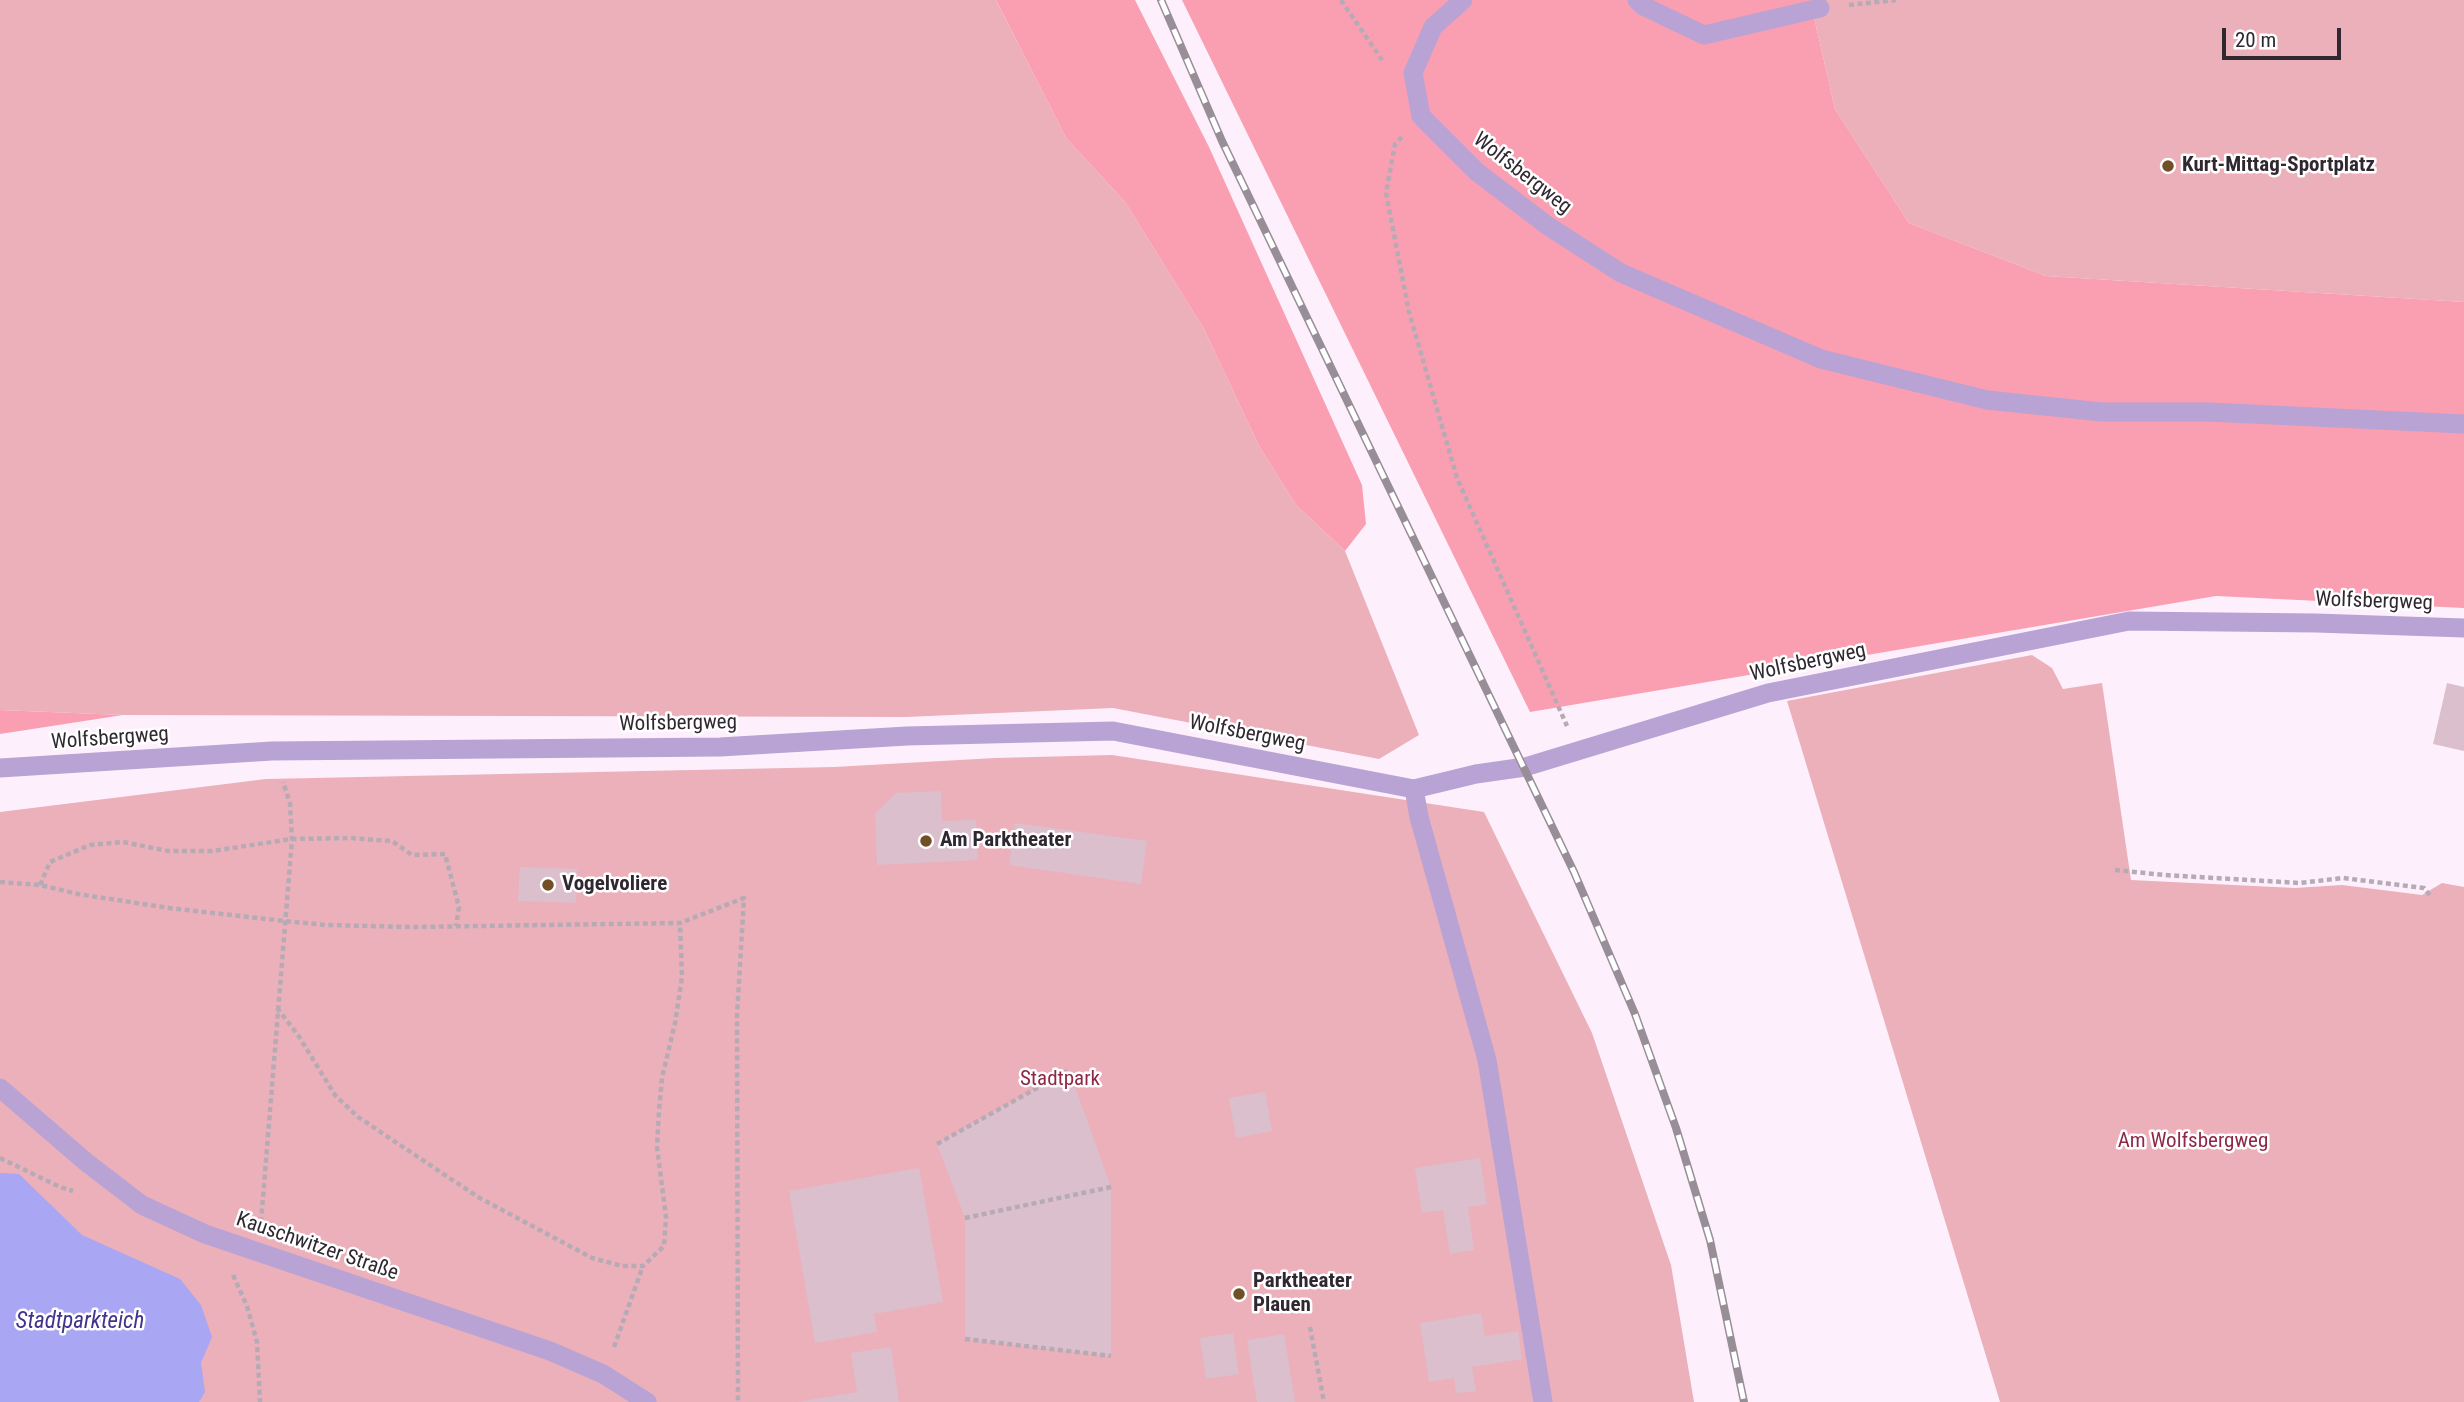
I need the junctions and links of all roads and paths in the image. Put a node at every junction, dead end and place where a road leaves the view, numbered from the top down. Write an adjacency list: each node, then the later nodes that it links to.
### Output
1 (1341, 0): 6 (path)
2 (1463, 0): 7 (street)
3 (1637, 0): 5 (street)
4 (1895, 0): 5 (path)
5 (1820, 8)
6 (1385, 64)
7 (1421, 116): 8 (street, Wolfsbergweg); 10 (path)
8 (2464, 424)
9 (2464, 628): 10 (street, Wolfsbergweg)
10 (1577, 750): 13 (street, Wolfsbergweg)
11 (272, 751): 12 (street, Wolfsbergweg); 13 (street, Wolfsbergweg); 14 (path)
12 (0, 768)
13 (1414, 789): 39 (street)
14 (292, 839): 17 (path); 19 (path); 21 (path)
15 (2115, 870): 18 (path)
16 (0, 882): 17 (path)
17 (40, 885): 19 (path)
18 (2432, 898)
19 (284, 921): 21 (path); 22 (path)
20 (680, 923): 21 (path); 30 (path); 37 (path)
21 (456, 926)
22 (277, 1008): 29 (path); 30 (path)
23 (1069, 1070): 25 (path)
24 (0, 1088): 28 (street, Kauschwitzer Straße)
25 (937, 1144)
26 (1111, 1187): 27 (path)
27 (965, 1218)
28 (205, 1234): 29 (street, Kauschwitzer Straße); 35 (path)
29 (256, 1251): 34 (street, Kauschwitzer Straße)
30 (643, 1266): 34 (path)
31 (1310, 1327): 38 (path)
32 (965, 1339): 33 (path)
33 (1111, 1356)
34 (603, 1374): 36 (street, Kauschwitzer Straße)
35 (260, 1402)
36 (647, 1402)
37 (738, 1402)
38 (1324, 1402)
39 (1543, 1402)

